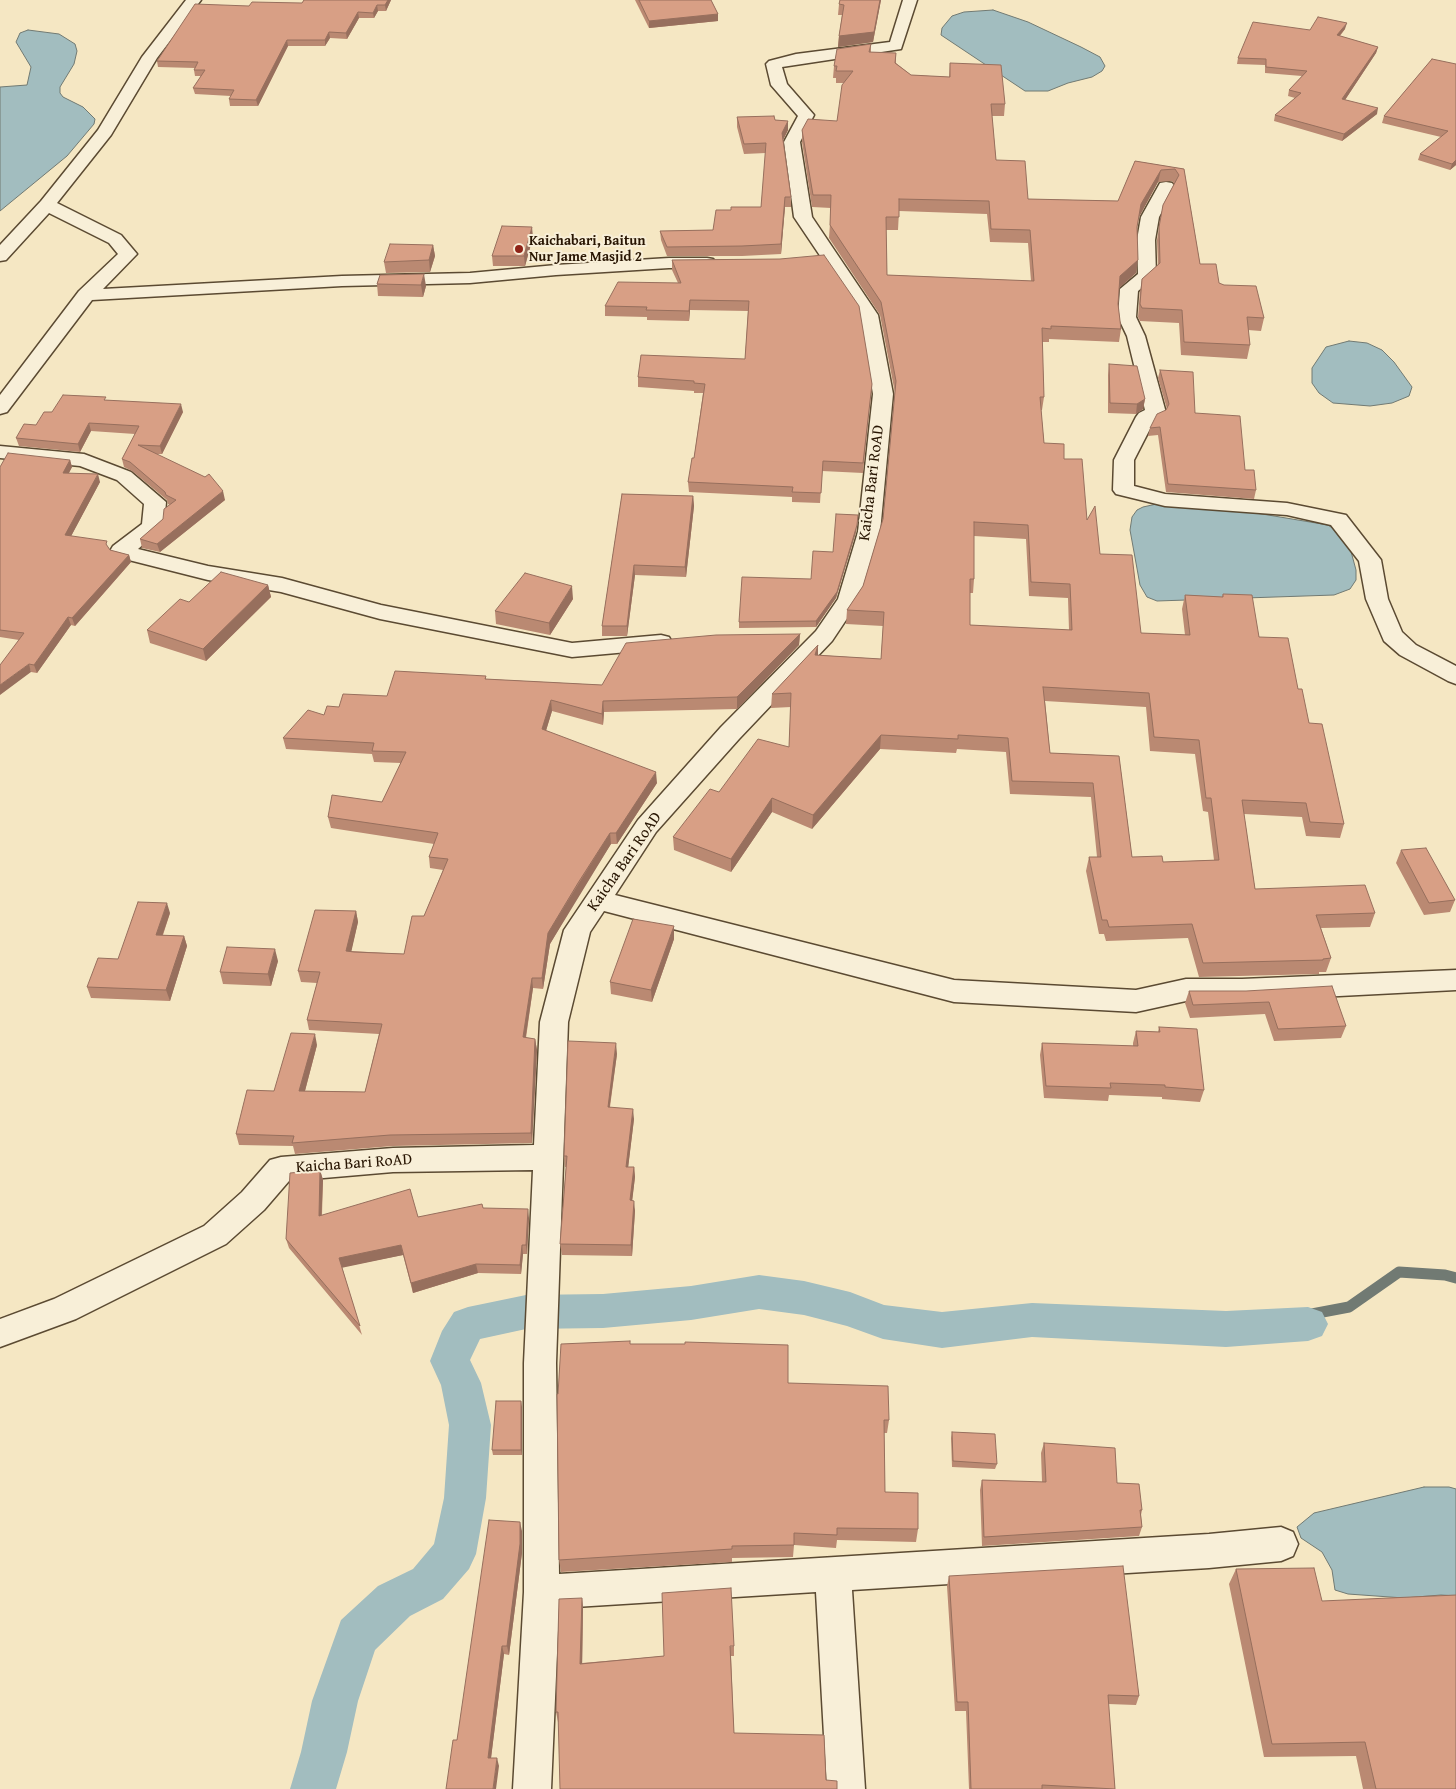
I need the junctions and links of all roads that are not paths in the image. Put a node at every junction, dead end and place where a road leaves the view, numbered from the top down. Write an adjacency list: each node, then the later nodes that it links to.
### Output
1 (194, 0): 4 (street)
2 (910, 0): 11 (street, Kaicha Bari RoAD)
3 (1166, 187): 13 (street)
4 (46, 206): 5 (street); 7 (street)
5 (0, 256)
6 (724, 263): 7 (street)
7 (86, 295): 8 (street)
8 (0, 408)
9 (0, 452): 12 (street)
10 (795, 636): 11 (street)
11 (824, 636): 14 (street, Kaicha Bari RoAD)
12 (677, 640)
13 (1456, 676)
14 (598, 900): 15 (street); 16 (street, Kaicha Bari RoAD)
15 (1456, 980)
16 (548, 1157): 17 (street, Kaicha Bari RoAD); 20 (street, Kaicha Bari RoAD)
17 (0, 1333)
18 (1281, 1544): 19 (street)
19 (833, 1573): 20 (street); 22 (street)
20 (542, 1592): 21 (street, Kaicha Bari RoAD)
21 (532, 1789)
22 (846, 1789)

